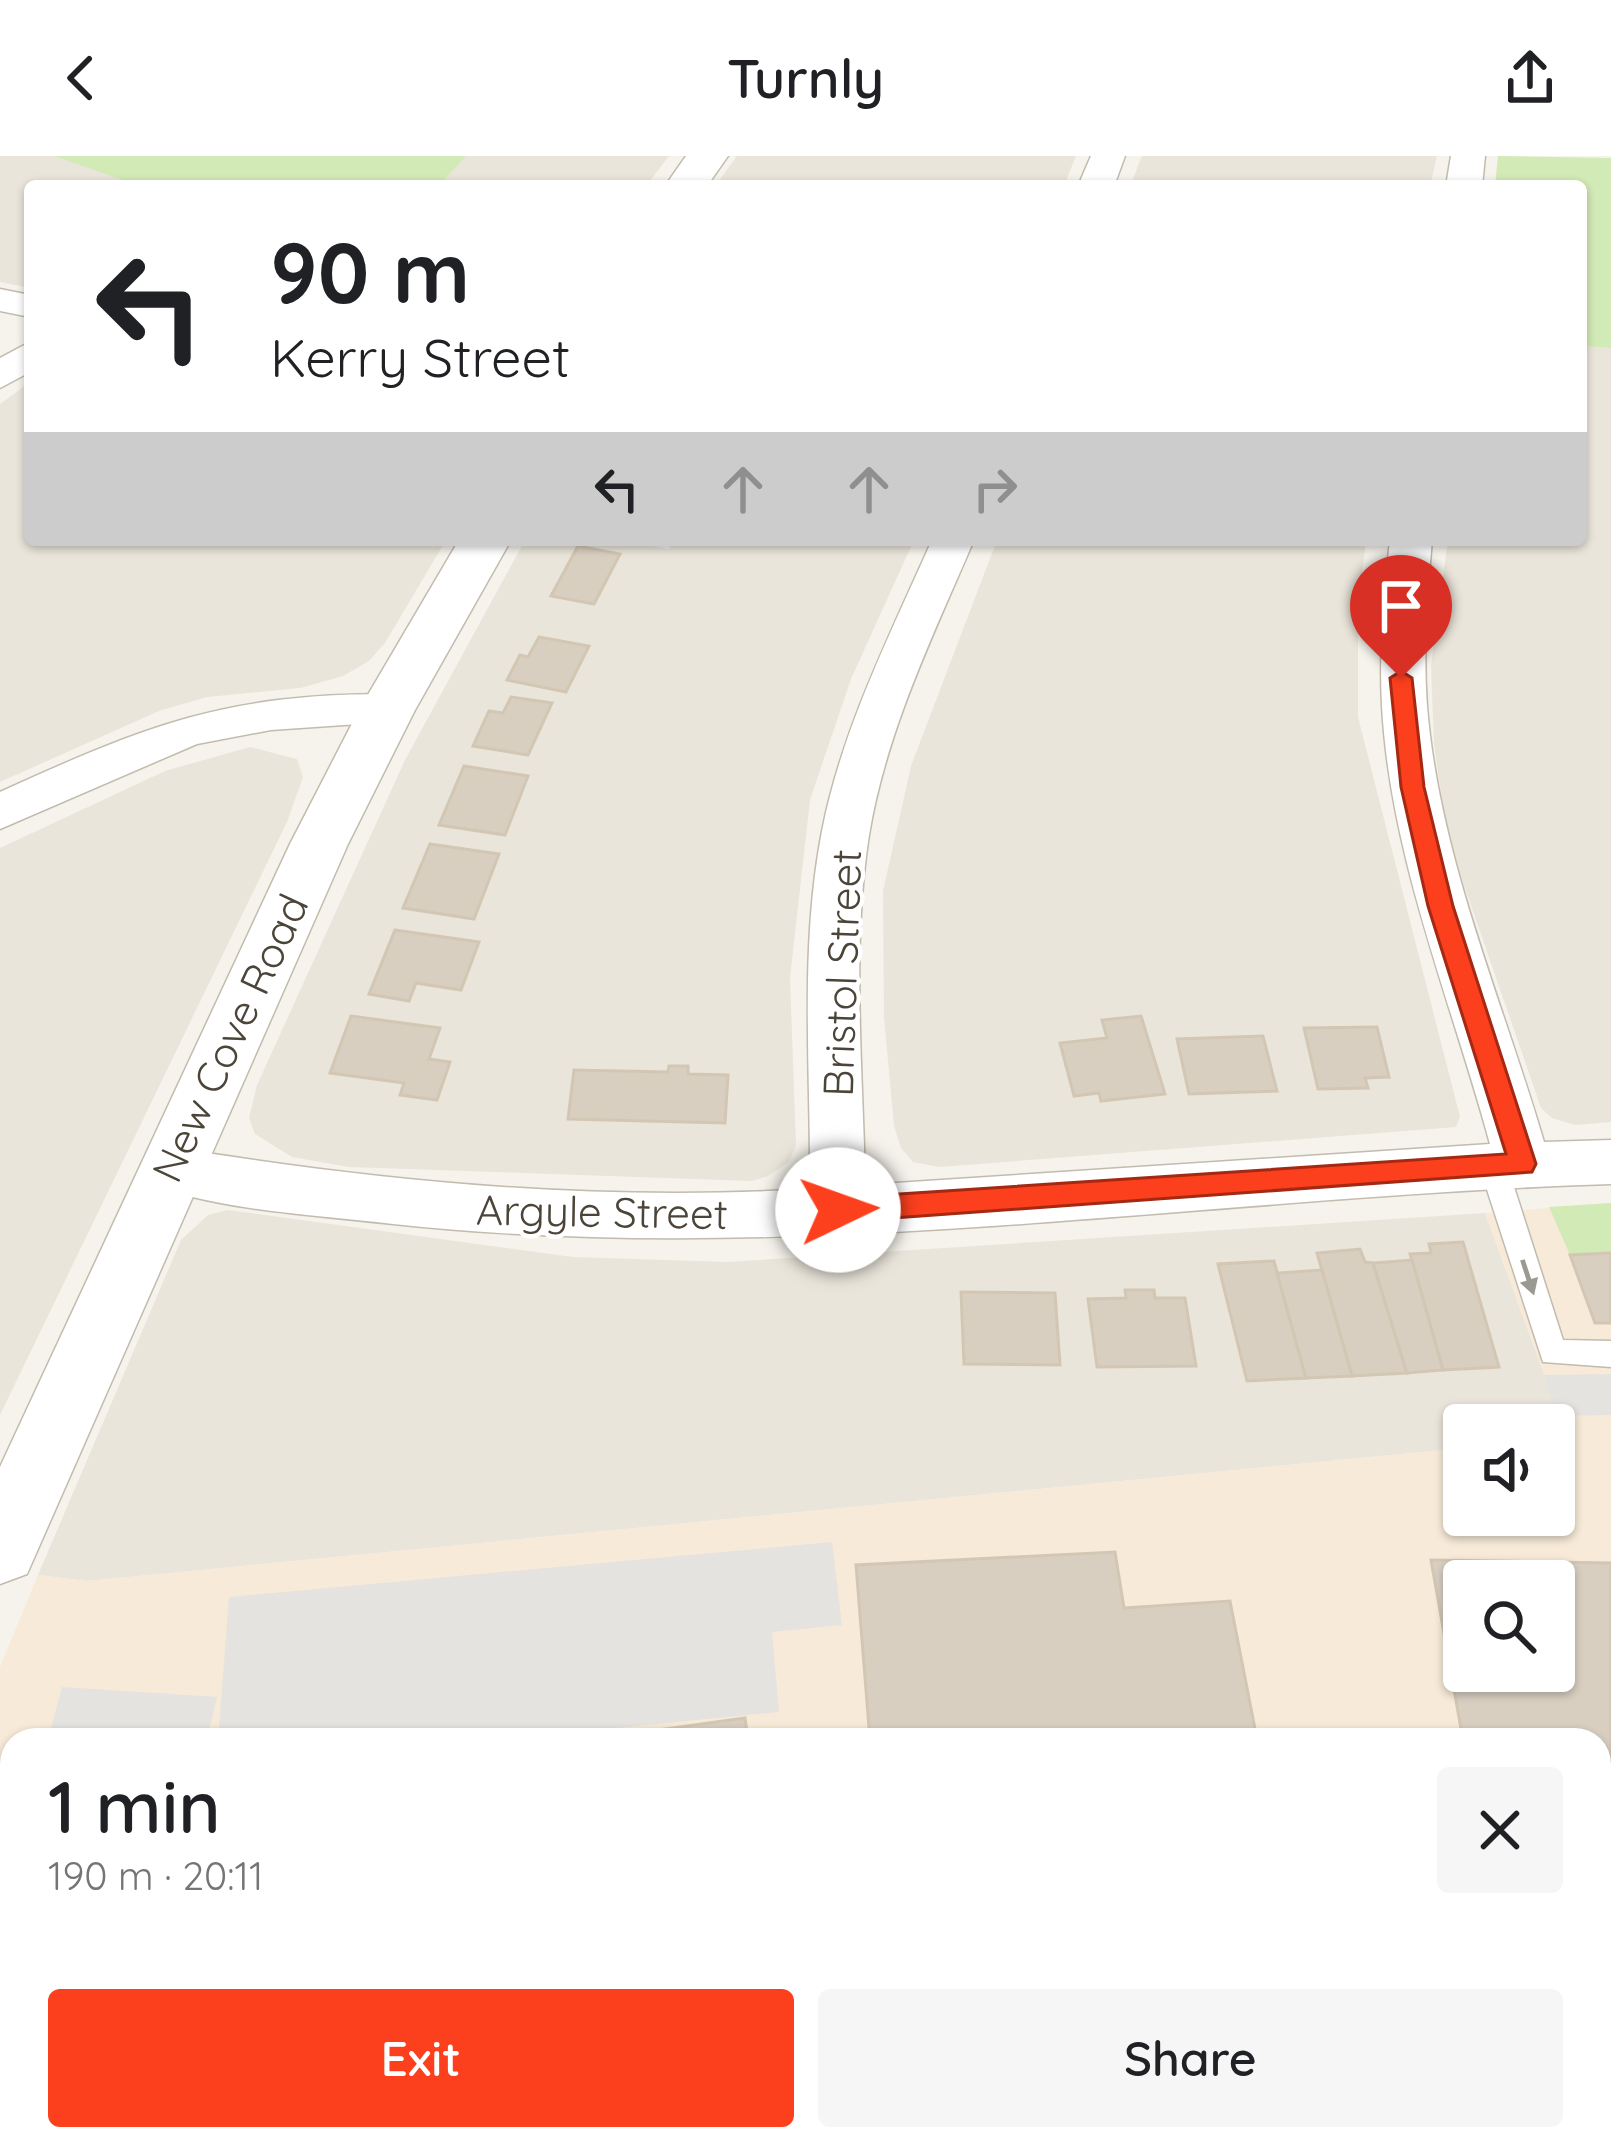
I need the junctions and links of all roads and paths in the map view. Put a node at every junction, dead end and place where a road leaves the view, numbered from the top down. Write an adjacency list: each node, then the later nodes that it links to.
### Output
1 (24, 358): 2 (street)
2 (0, 376)
3 (482, 546): 6 (street, New Cove Road)
4 (951, 546): 11 (street, Bristol Street)
5 (1410, 546): 9 (street)
6 (386, 710): 7 (street); 10 (street, New Cove Road)
7 (0, 812)
8 (1611, 1162): 9 (street, Argyle Street)
9 (1508, 1164): 11 (street, Argyle Street); 12 (lane, one-way to 12)
10 (170, 1168): 11 (street, Argyle Street); 13 (street, New Cove Road)
11 (838, 1210)
12 (1611, 1354)
13 (0, 1549)

